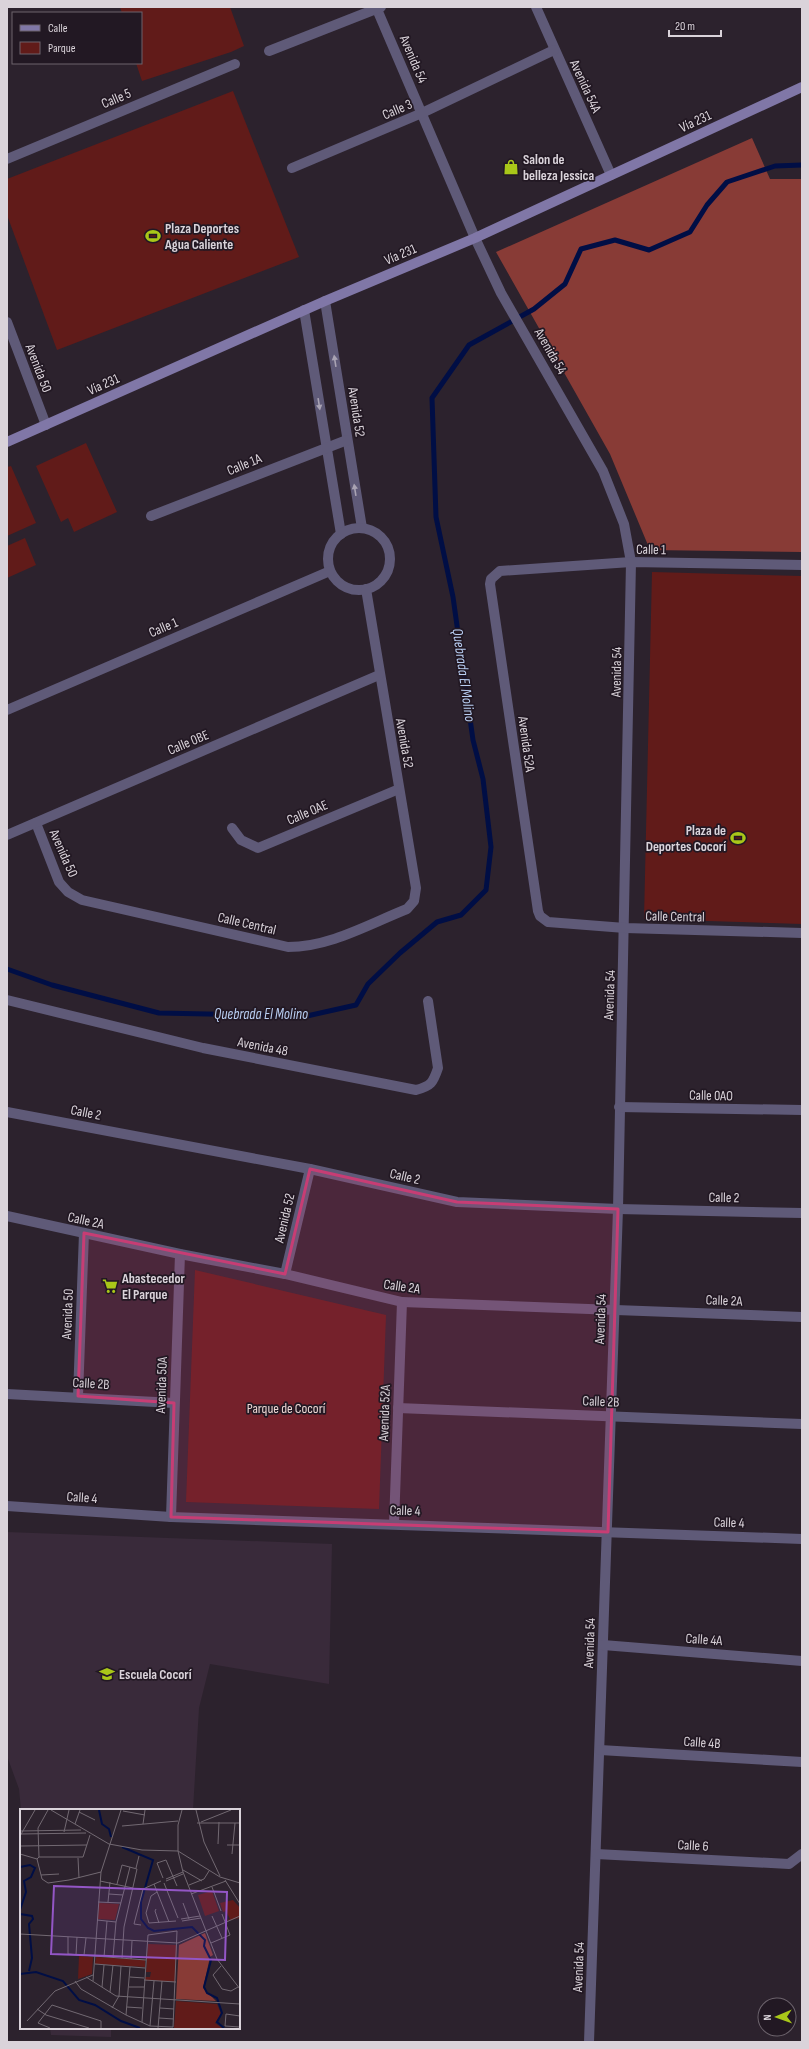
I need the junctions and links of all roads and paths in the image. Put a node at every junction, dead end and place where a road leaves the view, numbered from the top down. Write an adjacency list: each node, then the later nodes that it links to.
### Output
1 (536, 7): 3 (street, Avenida 54A)
2 (378, 8): 4 (street); 7 (street, Avenida 54)
3 (554, 50): 7 (street, Calle 3); 10 (street, Avenida 54A)
4 (270, 51)
5 (235, 64): 8 (street, Calle 5)
6 (802, 88): 10 (main road, Vía 231)
7 (422, 113): 9 (street, Calle 3); 11 (street, Avenida 54)
8 (7, 159)
9 (292, 168)
10 (611, 175): 11 (main road, Vía 231)
11 (475, 238): 12 (main road, Vía 231); 22 (street, Avenida 54)
12 (325, 301): 13 (main road, Vía 231); 16 (street, Avenida 52, one-way to 12)
13 (304, 310): 15 (main road, Vía 231); 18 (street, one-way to 18)
14 (7, 322): 15 (street, Avenida 50)
15 (46, 424): 17 (main road, Vía 231)
16 (347, 440): 18 (street, Calle 1A); 20 (street, Avenida 52, one-way to 16)
17 (7, 442)
18 (326, 447): 19 (street, Calle 1A); 21 (street)
19 (151, 516)
20 (362, 528): 21 (street); 26 (street)
21 (341, 534): 24 (street)
22 (631, 562): 23 (street, Calle 1); 25 (street, Calle 1); 36 (street, Avenida 54)
23 (802, 565)
24 (330, 570): 26 (street); 28 (street, Calle 1)
25 (500, 571): 35 (street, Avenida 52A)
26 (366, 590): 27 (street, Avenida 52)
27 (379, 675): 29 (street, Avenida 52); 30 (street, Calle 0BE)
28 (7, 710)
29 (399, 789): 31 (street, Calle 0AE); 34 (street, Avenida 52)
30 (36, 823): 32 (street, Calle 0BE); 33 (street, Avenida 50)
31 (232, 828)
32 (7, 835)
33 (68, 892): 34 (street, Calle Central)
34 (414, 901)
35 (548, 922): 36 (street, Calle Central)
36 (625, 928): 37 (street, Calle Central); 40 (street, Avenida 54)
37 (802, 933)
38 (7, 1000): 39 (street, Avenida 48)
39 (428, 1001)
40 (619, 1107): 41 (street, Calle 0AO); 44 (street, Avenida 54)
41 (802, 1110)
42 (7, 1112): 43 (street, Calle 2)
43 (310, 1169): 44 (street, Calle 2); 49 (street, Avenida 52)
44 (618, 1209): 45 (street, Calle 2); 51 (street, Avenida 54)
45 (802, 1213)
46 (7, 1216): 47 (street, Calle 2A)
47 (84, 1233): 48 (street, Calle 2A); 54 (street, Avenida 50)
48 (180, 1254): 49 (street, Calle 2A); 55 (street, Avenida 50A)
49 (285, 1274): 50 (street, Calle 2A)
50 (402, 1302): 51 (street, Calle 2A); 56 (street, Avenida 52A)
51 (614, 1311): 52 (street, Calle 2A); 57 (street, Avenida 54)
52 (802, 1317)
53 (7, 1394): 54 (street, Calle 2B)
54 (78, 1396): 55 (street, Calle 2B)
55 (174, 1403): 60 (street, Avenida 50A)
56 (398, 1408): 57 (street, Calle 2B); 61 (street, Avenida 52A)
57 (612, 1415): 58 (street, Calle 2B); 62 (street, Avenida 54)
58 (802, 1424)
59 (7, 1506): 60 (street, Calle 4)
60 (171, 1517): 61 (street, Calle 4)
61 (394, 1524): 62 (street, Calle 4)
62 (608, 1532): 63 (street, Calle 4); 64 (street, Avenida 54)
63 (802, 1539)
64 (603, 1645): 65 (street, Calle 4A); 66 (street, Avenida 54)
65 (802, 1661)
66 (600, 1750): 67 (street, Calle 4B); 68 (street, Avenida 54)
67 (802, 1762)
68 (596, 1854): 69 (street, Calle 6); 70 (street, Avenida 54)
69 (802, 1854)
70 (589, 2042)

